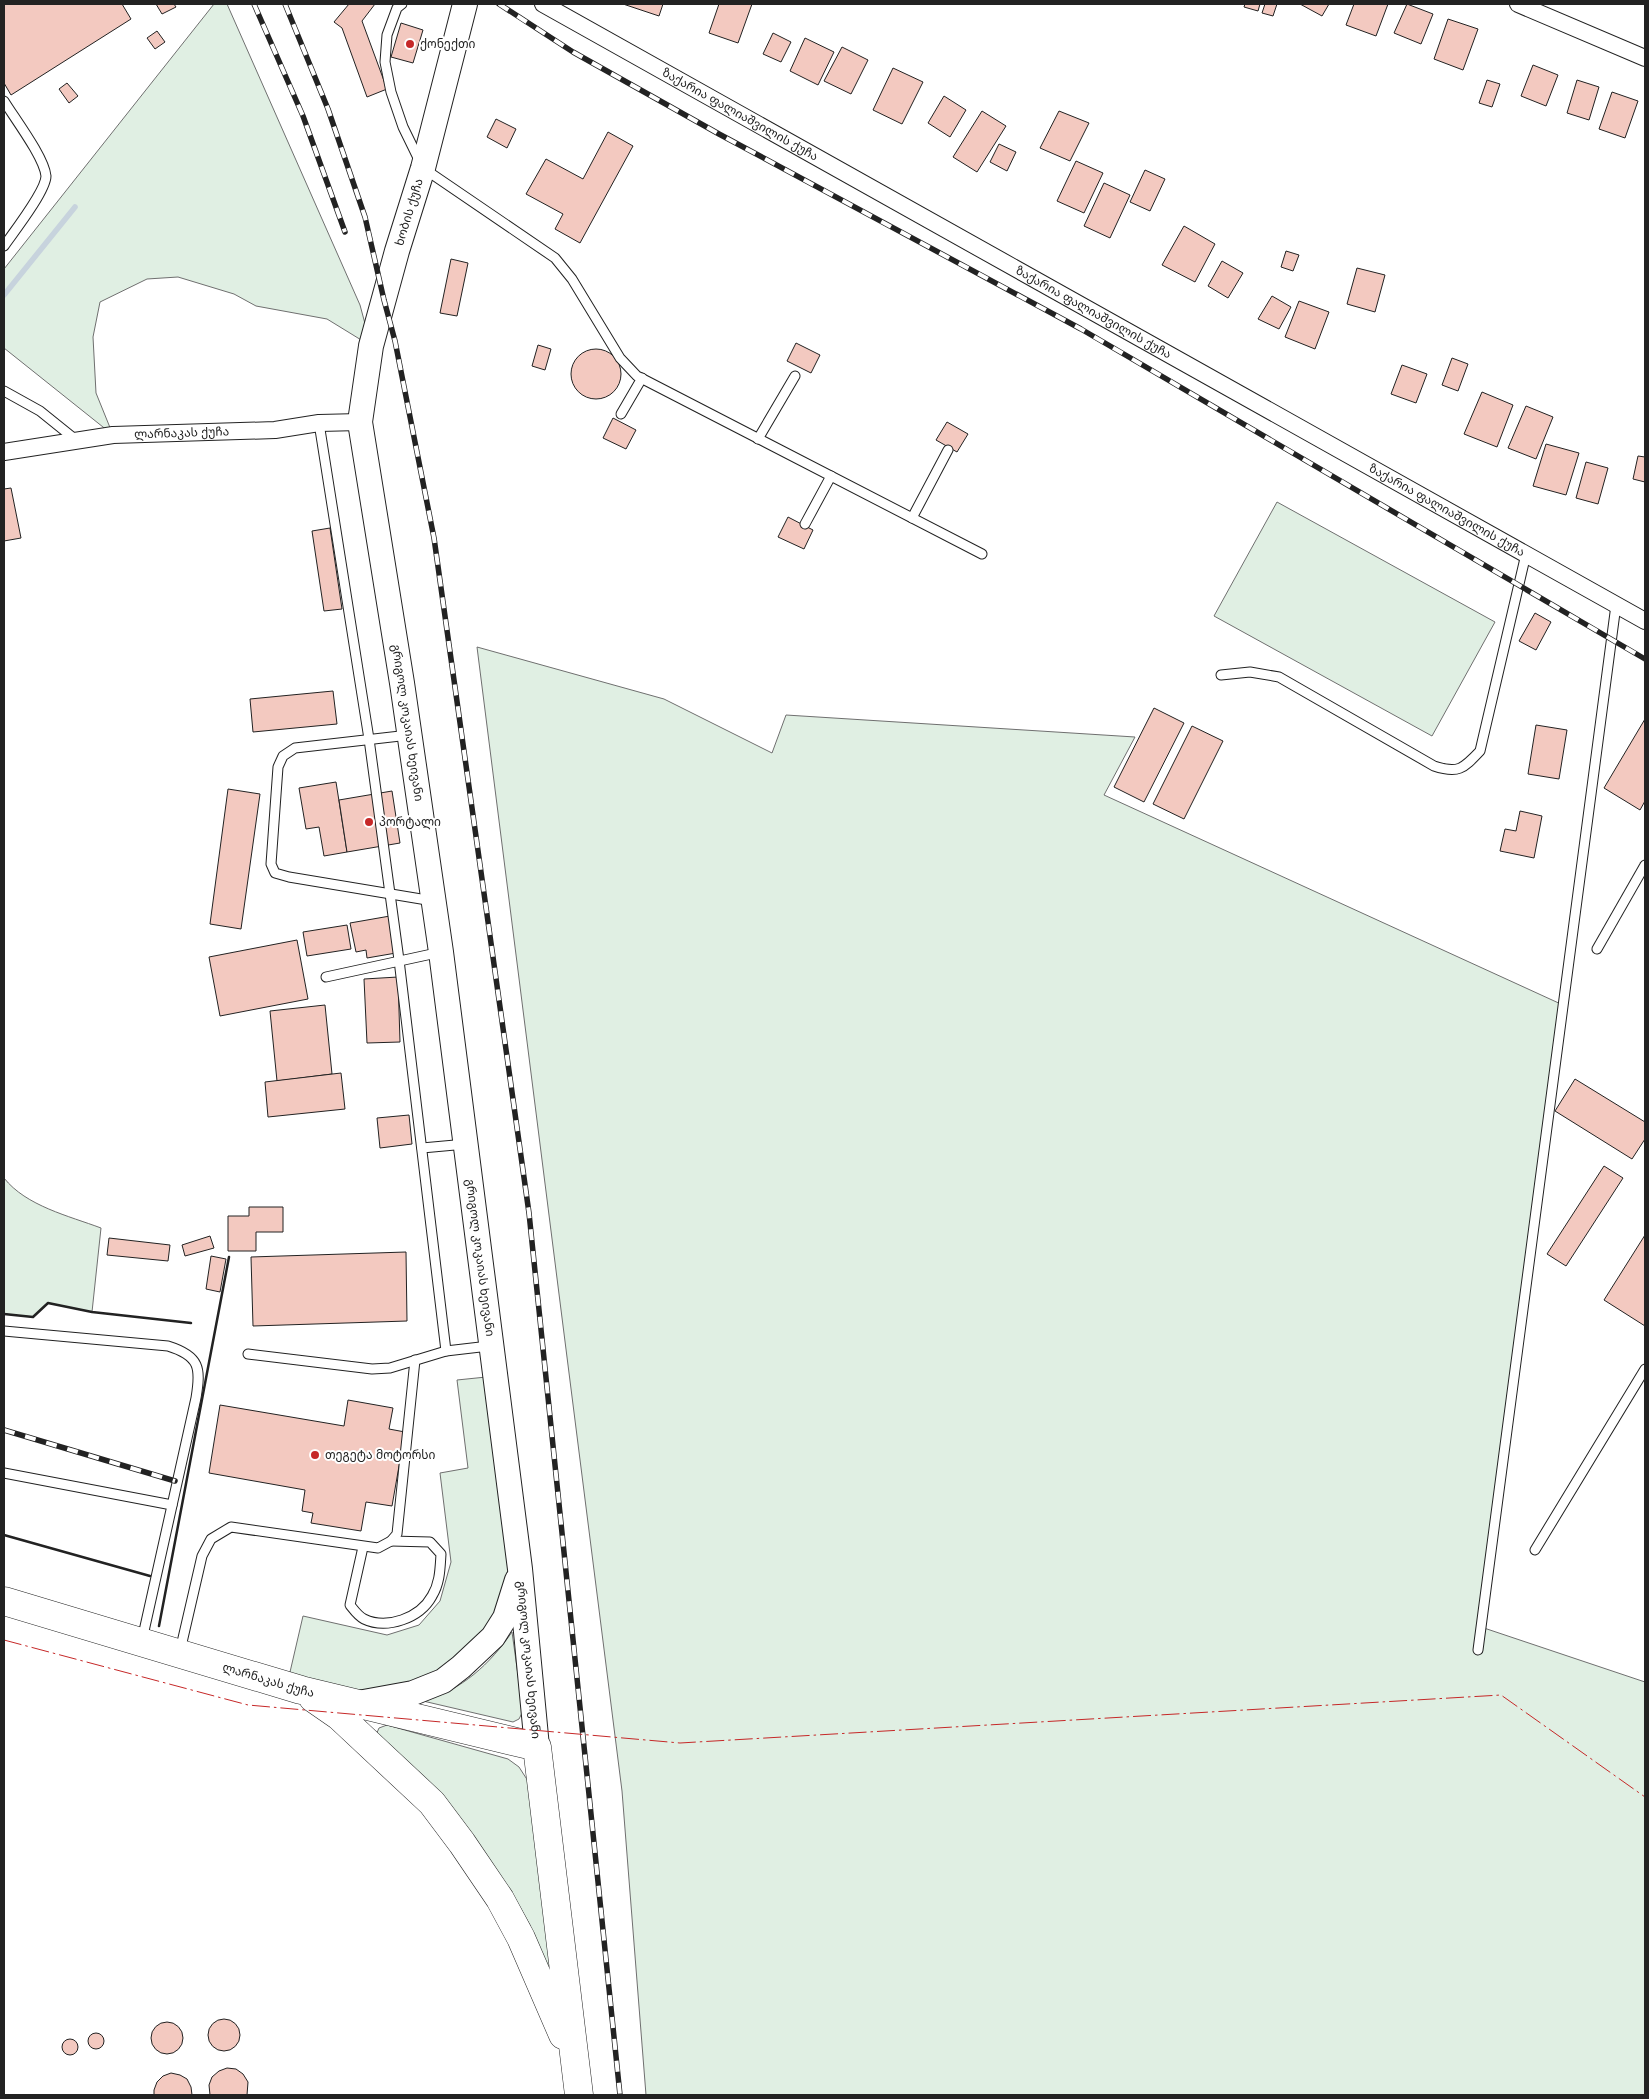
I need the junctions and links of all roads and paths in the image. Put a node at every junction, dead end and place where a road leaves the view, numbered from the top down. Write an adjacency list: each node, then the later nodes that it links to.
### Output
1 (402, 4): 7 (lane)
2 (464, 4): 7 (main road, ხობის ქუჩა)
3 (544, 4): 23 (street, ზაქარია ფალიაშვილის ქუჩა)
4 (1518, 4): 5 (street)
5 (1645, 58)
6 (4, 101): 8 (lane)
7 (423, 168): 10 (lane); 13 (main road, ხობის ქუჩა)
8 (4, 246)
9 (795, 376): 15 (lane)
10 (642, 378): 12 (lane); 15 (lane)
11 (4, 391): 16 (lane)
12 (621, 414)
13 (360, 422): 14 (street, ლარნაკას ქუჩა); 27 (main road, გრიგოლ კოკაიას ხეივანი)
14 (319, 423): 16 (street, ლარნაკას ქუჩა); 28 (lane)
15 (758, 438): 19 (lane)
16 (77, 440): 18 (street, ლარნაკას ქუჩა)
17 (948, 450): 20 (lane)
18 (4, 452)
19 (831, 476): 20 (lane); 21 (lane)
20 (912, 518): 22 (lane)
21 (804, 524)
22 (982, 554)
23 (1526, 554): 24 (street, ზაქარია ფალიაშვილის ქუჩა); 26 (lane)
24 (1616, 605): 25 (street, ზაქარია ფალიაშვილის ქუჩა); 52 (lane)
25 (1645, 621)
26 (1221, 675)
27 (410, 736): 28 (lane); 31 (main road, გრიგოლ კოკაიას ხეივანი)
28 (369, 739): 30 (lane); 30 (lane)
29 (1645, 866): 32 (lane)
30 (390, 895): 31 (lane); 34 (lane)
31 (434, 901): 33 (main road, გრიგოლ კოკაიას ხეივანი)
32 (1597, 949)
33 (441, 952): 34 (lane); 36 (main road, გრიგოლ კოკაიას ხეივანი)
34 (399, 960): 35 (lane); 37 (lane)
35 (326, 977)
36 (466, 1144): 37 (lane); 39 (main road, გრიგოლ კოკაიას ხეივანი)
37 (422, 1148): 40 (lane)
38 (4, 1331): 45 (lane)
39 (492, 1346): 40 (lane); 49 (main road, გრიგოლ კოკაიას ხეივანი)
40 (446, 1351): 42 (lane)
41 (248, 1354): 42 (lane)
42 (415, 1360): 46 (lane)
43 (1645, 1368): 48 (lane)
44 (4, 1473): 45 (lane)
45 (172, 1505): 51 (lane)
46 (391, 1541): 47 (lane); 47 (lane)
47 (363, 1547): 53 (lane)
48 (1535, 1550)
49 (520, 1569): 55 (main road); 56 (main road, გრიგოლ კოკაიას ხეივანი)
50 (4, 1601): 51 (highway, ლარნაკას ქუჩა)
51 (142, 1642): 53 (highway, ლარნაკას ქუჩა)
52 (1478, 1650)
53 (180, 1654): 54 (highway, ლარნაკას ქუჩა)
54 (301, 1690): 55 (highway, ლარნაკას ქუჩა); 57 (highway)
55 (357, 1704): 56 (highway, ლარნაკას ქუჩა)
56 (537, 1747): 57 (highway, გრიგოლ კოკაიას ხეივანი)
57 (574, 2060): 58 (highway, გრიგოლ კოკაიას ხეივანი)
58 (579, 2095)

